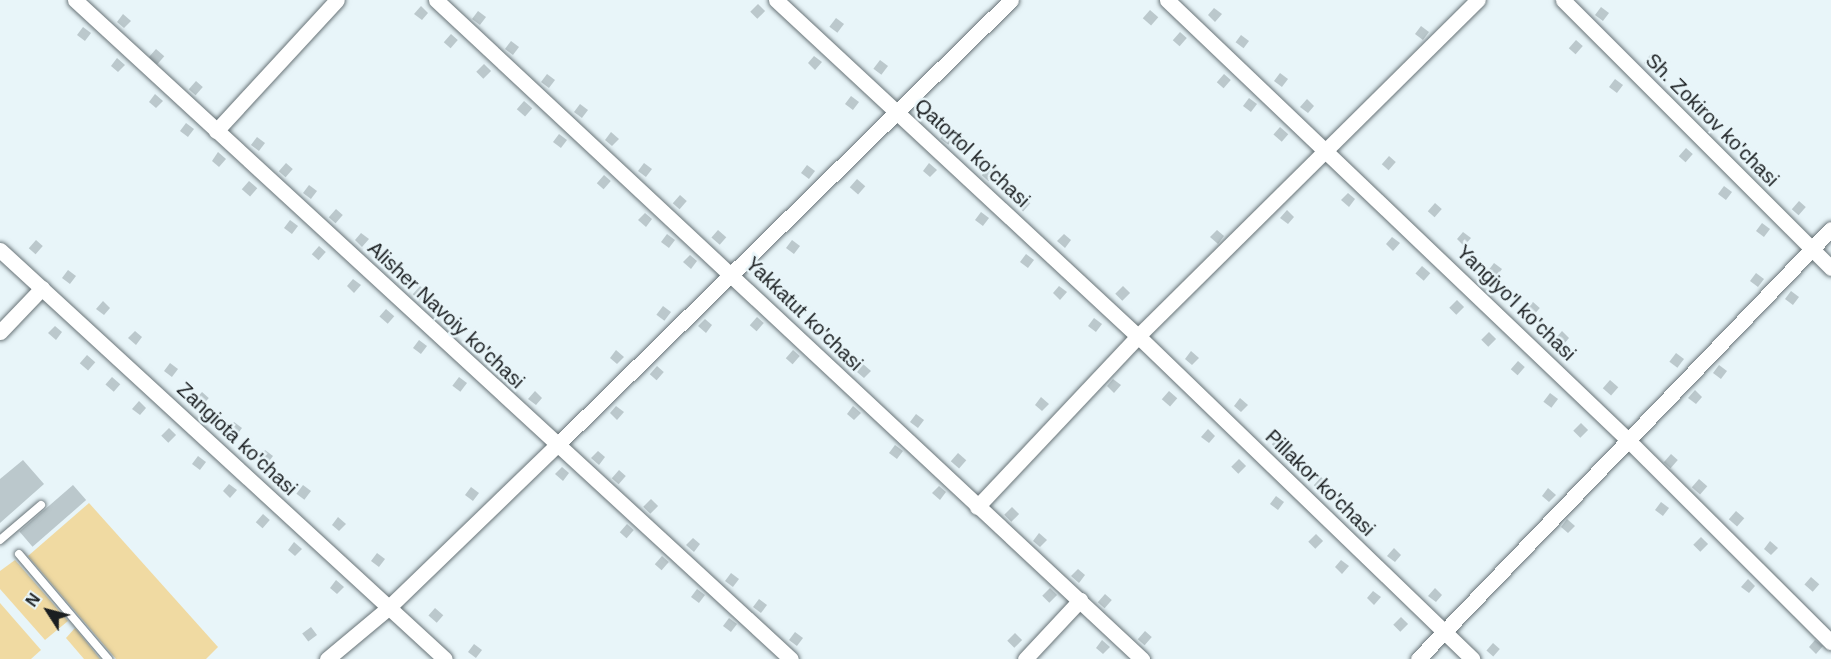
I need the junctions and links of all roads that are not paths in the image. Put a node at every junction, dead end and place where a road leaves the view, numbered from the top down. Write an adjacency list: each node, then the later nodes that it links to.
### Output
1 (75, 0): 10 (street, Alisher Navoiy ko'chasi)
2 (337, 0): 10 (street)
3 (436, 0): 16 (street, Yakkatut ko'chasi)
4 (777, 0): 9 (street, Qatortol ko'chasi)
5 (1011, 0): 9 (street)
6 (1167, 0): 11 (street, Yangiyo'l ko'chasi)
7 (1478, 0): 11 (street)
8 (1563, 0): 14 (street, Sh. Zokirov ko'chasi)
9 (897, 111): 16 (street); 19 (street, Qatortol ko'chasi)
10 (216, 132): 21 (street, Alisher Navoiy ko'chasi)
11 (1327, 150): 19 (street); 20 (street, Yangiyo'l ko'chasi)
12 (1831, 229): 14 (street)
13 (0, 250): 17 (street, Zangiota ko'chasi)
14 (1811, 250): 15 (street, Sh. Zokirov ko'chasi); 20 (street)
15 (1831, 268)
16 (733, 275): 21 (street); 23 (street, Yakkatut ko'chasi)
17 (42, 288): 18 (street); 27 (street, Zangiota ko'chasi)
18 (0, 332)
19 (1138, 336): 23 (street); 28 (street, Pillakor ko'chasi)
20 (1627, 439): 28 (street); 29 (street, Yangiyo'l ko'chasi)
21 (556, 446): 27 (street); 33 (street, Alisher Navoiy ko'chasi)
22 (42, 505): 24 (lane)
23 (977, 507): 26 (street, Yakkatut ko'chasi)
24 (0, 540)
25 (19, 554): 30 (lane)
26 (1080, 600): 34 (street); 35 (street, Yakkatut ko'chasi)
27 (388, 608): 31 (street); 32 (street, Zangiota ko'chasi)
28 (1444, 633): 36 (street); 37 (street, Pillakor ko'chasi)
29 (1831, 642)
30 (108, 659)
31 (327, 659)
32 (445, 659)
33 (791, 659)
34 (1025, 659)
35 (1142, 659)
36 (1418, 659)
37 (1473, 659)

